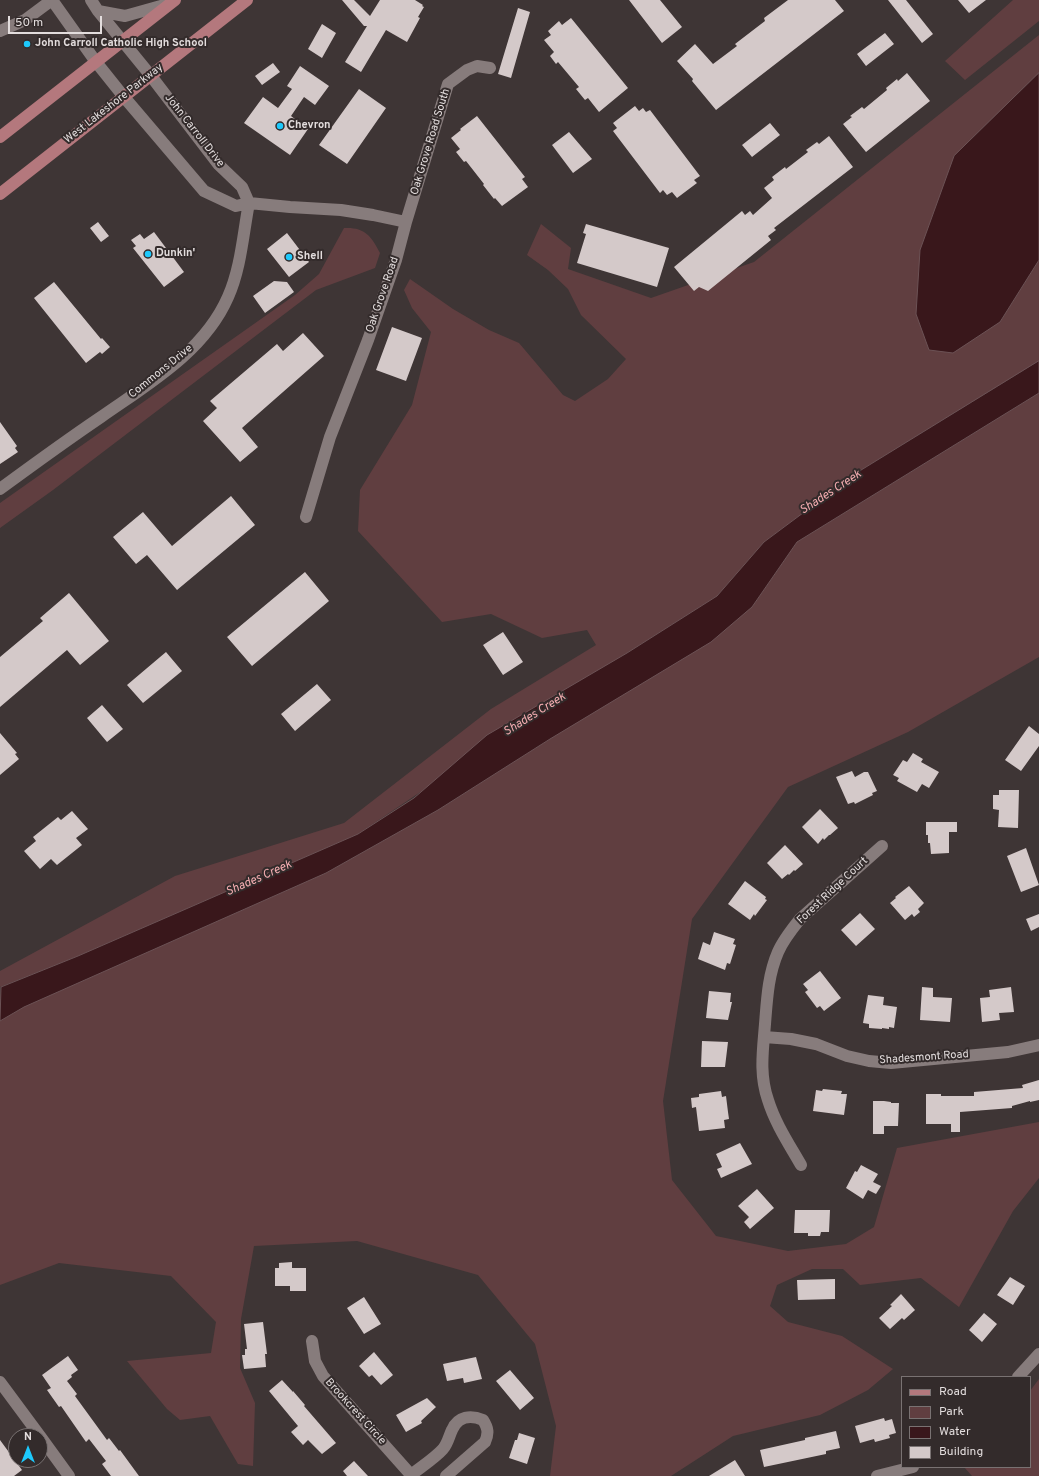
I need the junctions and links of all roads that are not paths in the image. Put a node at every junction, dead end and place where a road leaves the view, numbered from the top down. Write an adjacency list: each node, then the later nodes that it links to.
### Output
1 (52, 0): 6 (street); 8 (street)
2 (91, 0): 5 (street, John Carroll Drive)
3 (247, 0): 10 (main road, West Lakeshore Parkway)
4 (173, 2): 5 (street); 7 (main road)
5 (98, 11): 7 (street, John Carroll Drive)
6 (0, 31)
7 (122, 42): 8 (main road); 10 (street, John Carroll Drive)
8 (96, 62): 11 (street); 12 (main road)
9 (490, 68): 15 (street, Oak Grove Road South)
10 (151, 76): 11 (main road, West Lakeshore Parkway); 14 (street, John Carroll Drive)
11 (124, 97): 13 (main road, West Lakeshore Parkway); 14 (street)
12 (0, 137)
13 (0, 194)
14 (249, 203): 15 (street); 16 (street, Commons Drive)
15 (406, 222): 17 (street, Oak Grove Road)
16 (0, 489)
17 (306, 517)
18 (882, 846): 19 (street, Forest Ridge Court)
19 (764, 1037): 20 (street, Shadesmont Road); 21 (street, Forest Ridge Court)
20 (1039, 1045)
21 (801, 1165)
22 (312, 1341): 29 (street, Brookcrest Circle)
23 (1039, 1354): 24 (street)
24 (1019, 1376)
25 (0, 1382): 26 (street)
26 (34, 1428)
27 (48, 1447): 30 (street)
28 (909, 1468): 32 (street)
29 (412, 1475): 31 (street)
30 (69, 1476)
31 (446, 1476)
32 (876, 1476)

